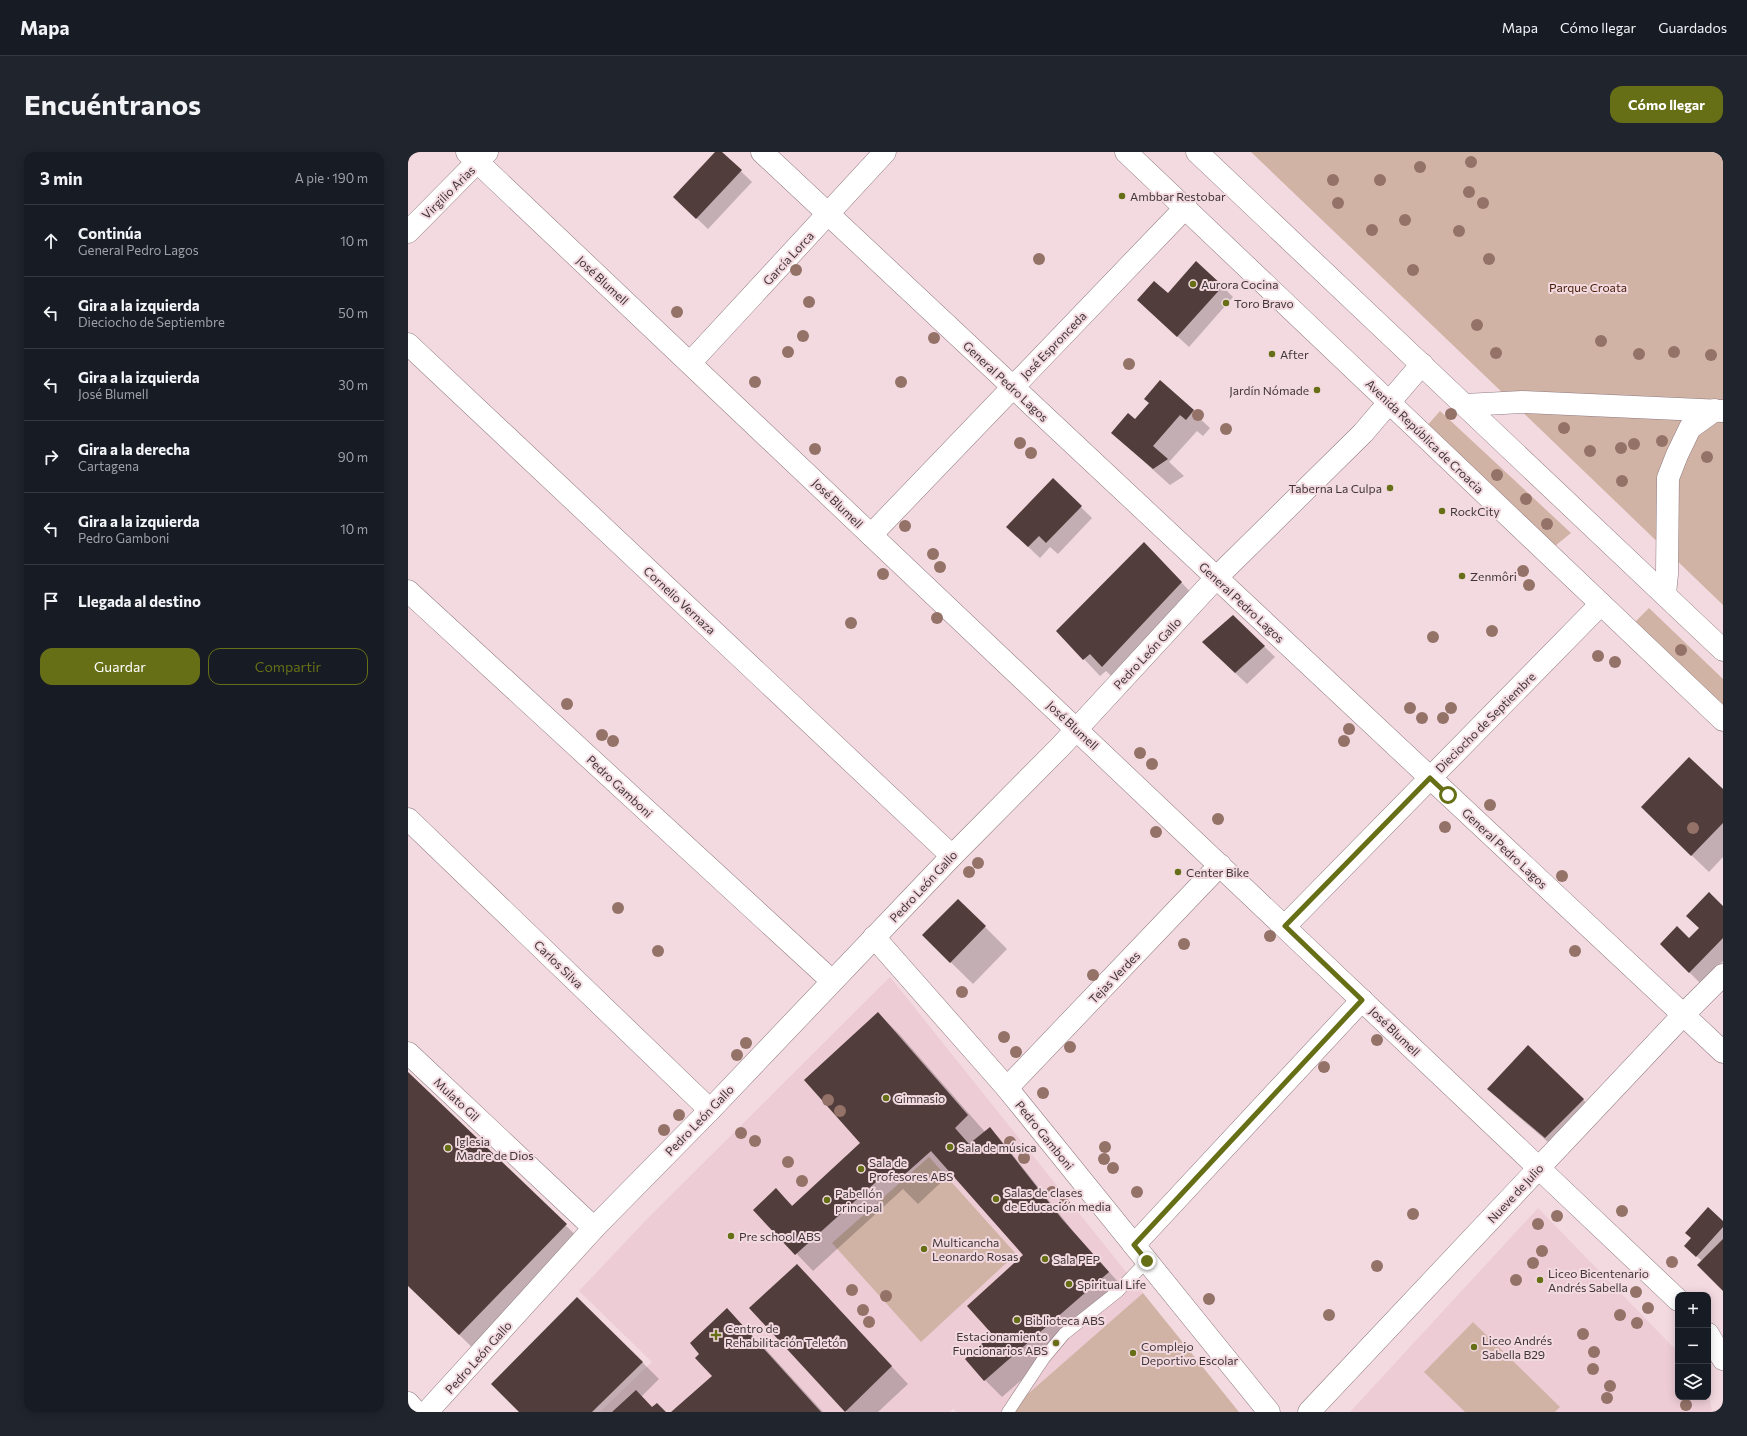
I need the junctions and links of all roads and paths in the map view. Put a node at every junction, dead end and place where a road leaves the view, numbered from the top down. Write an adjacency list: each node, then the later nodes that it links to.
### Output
1 (762, 152): 7 (main road, General Pedro Lagos)
2 (885, 152): 7 (main road, García Lorca)
3 (1126, 152): 6 (main road, Avenida República de Croacia)
4 (1197, 152): 11 (main road)
5 (477, 155): 8 (main road, Virgilio Arias); 10 (main road, José Blumell)
6 (1186, 207): 12 (main road, José Espronceda); 13 (main road, Avenida República de Croacia)
7 (828, 214): 10 (main road, García Lorca); 12 (main road, General Pedro Lagos)
8 (408, 232)
9 (408, 344): 26 (main road, Cornelio Vernaza)
10 (690, 363): 16 (main road, José Blumell)
11 (1422, 364): 13 (main road, Pedro León Gallo); 14 (main road)
12 (1012, 387): 16 (main road, José Espronceda); 17 (main road, General Pedro Lagos)
13 (1389, 402): 17 (main road, Pedro León Gallo); 20 (main road, Avenida República de Croacia)
14 (1465, 405): 15 (main road); 19 (main road)
15 (1719, 411): 19 (main road)
16 (871, 534): 23 (main road, José Blumell)
17 (1216, 578): 23 (main road, Pedro León Gallo); 24 (main road, General Pedro Lagos)
18 (408, 591): 31 (main road, Pedro Gamboni)
19 (1665, 594): 21 (main road)
20 (1601, 604): 22 (main road, Avenida República de Croacia); 24 (main road, Dieciocho de Septiembre)
21 (1723, 650)
22 (1723, 720)
23 (1077, 729): 26 (main road, Pedro León Gallo); 27 (main road, José Blumell)
24 (1430, 778): 28 (main road, Dieciocho de Septiembre); 33 (main road, General Pedro Lagos)
25 (408, 819): 37 (main road, Carlos Silva)
26 (952, 856): 29 (main road, Pedro León Gallo)
27 (1220, 865): 28 (main road, José Blumell); 36 (main road, Tejas Verdes)
28 (1285, 926): 32 (main road, José Blumell)
29 (874, 937): 31 (main road, Pedro León Gallo); 36 (main road, Pedro Gamboni)
30 (1723, 975): 33 (main road, Nueve de Julio)
31 (832, 981): 37 (main road, Pedro León Gallo)
32 (1362, 1000): 38 (main road, José Blumell); 40 (main road)
33 (1683, 1015): 34 (main road, General Pedro Lagos); 38 (main road, Nueve de Julio)
34 (1723, 1052)
35 (408, 1053): 39 (main road, Mulato Gil)
36 (1007, 1088): 40 (main road, Pedro Gamboni)
37 (710, 1110): 39 (main road, Pedro León Gallo)
38 (1539, 1168): 41 (main road, José Blumell); 49 (main road, Nueve de Julio)
39 (594, 1228): 46 (main road, Pedro León Gallo)
40 (1140, 1253): 47 (lane); 48 (main road, Pedro Gamboni)
41 (1675, 1297)
42 (1711, 1339): 43 (main road)
43 (1723, 1359)
44 (408, 1403): 45 (main road)
45 (416, 1412)
46 (427, 1412)
47 (1008, 1412)
48 (1269, 1412)
49 (1308, 1412)

